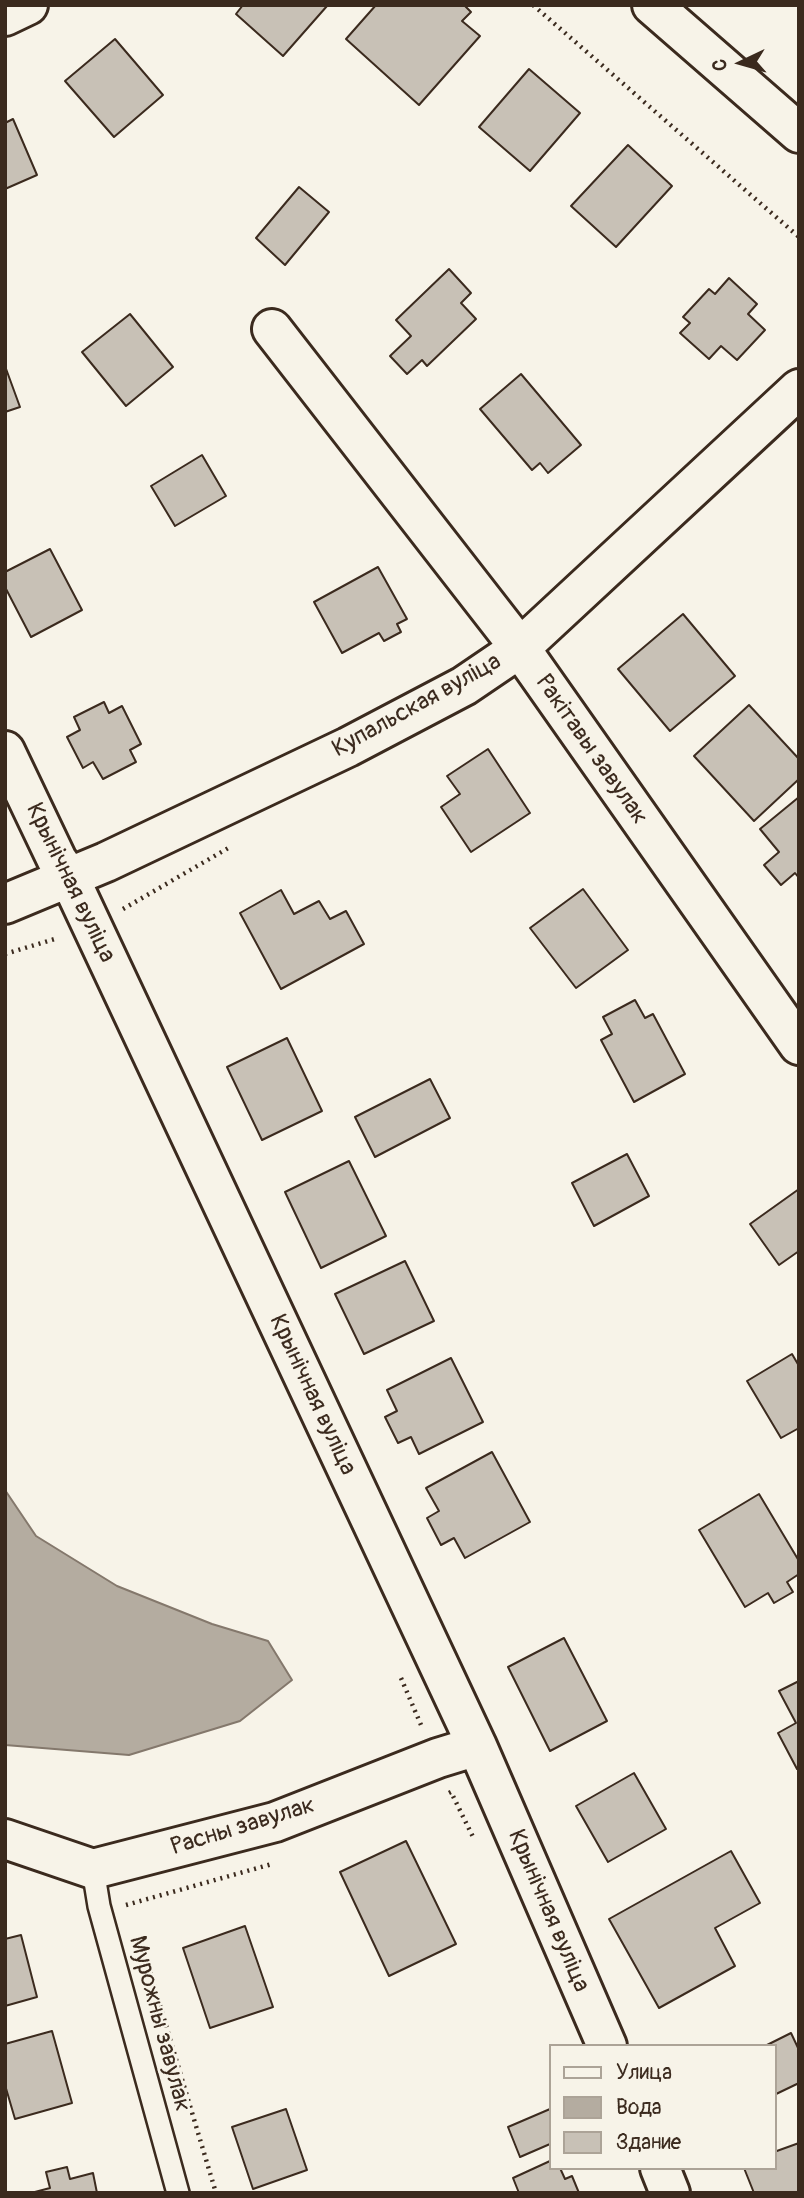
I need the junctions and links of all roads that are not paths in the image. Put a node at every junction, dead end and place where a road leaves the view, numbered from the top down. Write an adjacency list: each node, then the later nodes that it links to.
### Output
1 (28, 5): 3 (street)
2 (652, 5): 4 (street)
3 (5, 16)
4 (799, 133)
5 (272, 329): 7 (street, Ракітавы завулак)
6 (799, 389): 7 (street, Купальская вуліца)
7 (520, 648): 9 (street, Купальская вуліца); 11 (street, Ракітавы завулак)
8 (5, 751): 9 (street, Крынічная вуліца)
9 (69, 877): 10 (street, Купальская вуліца); 12 (street, Крынічная вуліца)
10 (5, 904)
11 (799, 1045)
12 (477, 1746): 14 (street, Расны завулак); 15 (street, Крынічная вуліца)
13 (5, 1839): 14 (street)
14 (96, 1887): 17 (lane, Мурожны завулак)
15 (606, 2044)
16 (661, 2170): 18 (street)
17 (178, 2193)
18 (670, 2193)

